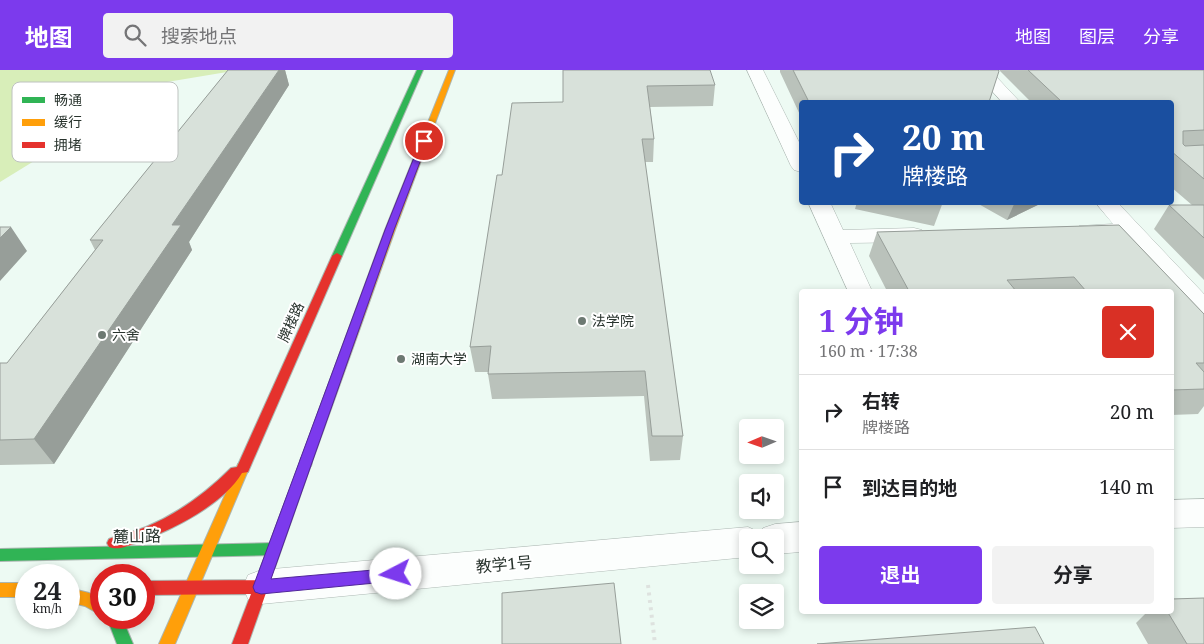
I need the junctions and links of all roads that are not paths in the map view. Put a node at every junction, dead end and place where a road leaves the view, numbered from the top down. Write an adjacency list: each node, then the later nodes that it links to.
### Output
1 (420, 70): 15 (main road, 牌楼路)
2 (452, 70): 21 (main road)
3 (756, 70): 6 (street)
4 (981, 70): 5 (street)
5 (1009, 100)
6 (799, 162)
7 (820, 205): 12 (street)
8 (1108, 205): 9 (street)
9 (1131, 230): 10 (street); 14 (street)
10 (1062, 232)
11 (934, 235): 12 (street)
12 (835, 237): 13 (street)
13 (859, 289)
14 (1204, 309)
15 (249, 455): 22 (main road, 牌楼路); 23 (main road)
16 (1204, 513): 17 (street)
17 (1174, 514)
18 (799, 537): 19 (street)
19 (784, 538)
20 (739, 543): 26 (street, 教学1号)
21 (274, 549): 22 (main road, 麓山路); 26 (main road)
22 (206, 551): 23 (main road, 麓山路); 25 (main road, 牌楼路)
23 (69, 553): 24 (main road, 麓山路)
24 (0, 555)
25 (192, 587): 26 (main road); 27 (main road); 32 (main road, 牌楼路)
26 (261, 587): 33 (main road)
27 (155, 588)
28 (0, 590): 29 (main road)
29 (15, 590)
30 (119, 629): 31 (main road)
31 (125, 644)
32 (167, 644)
33 (240, 644)

